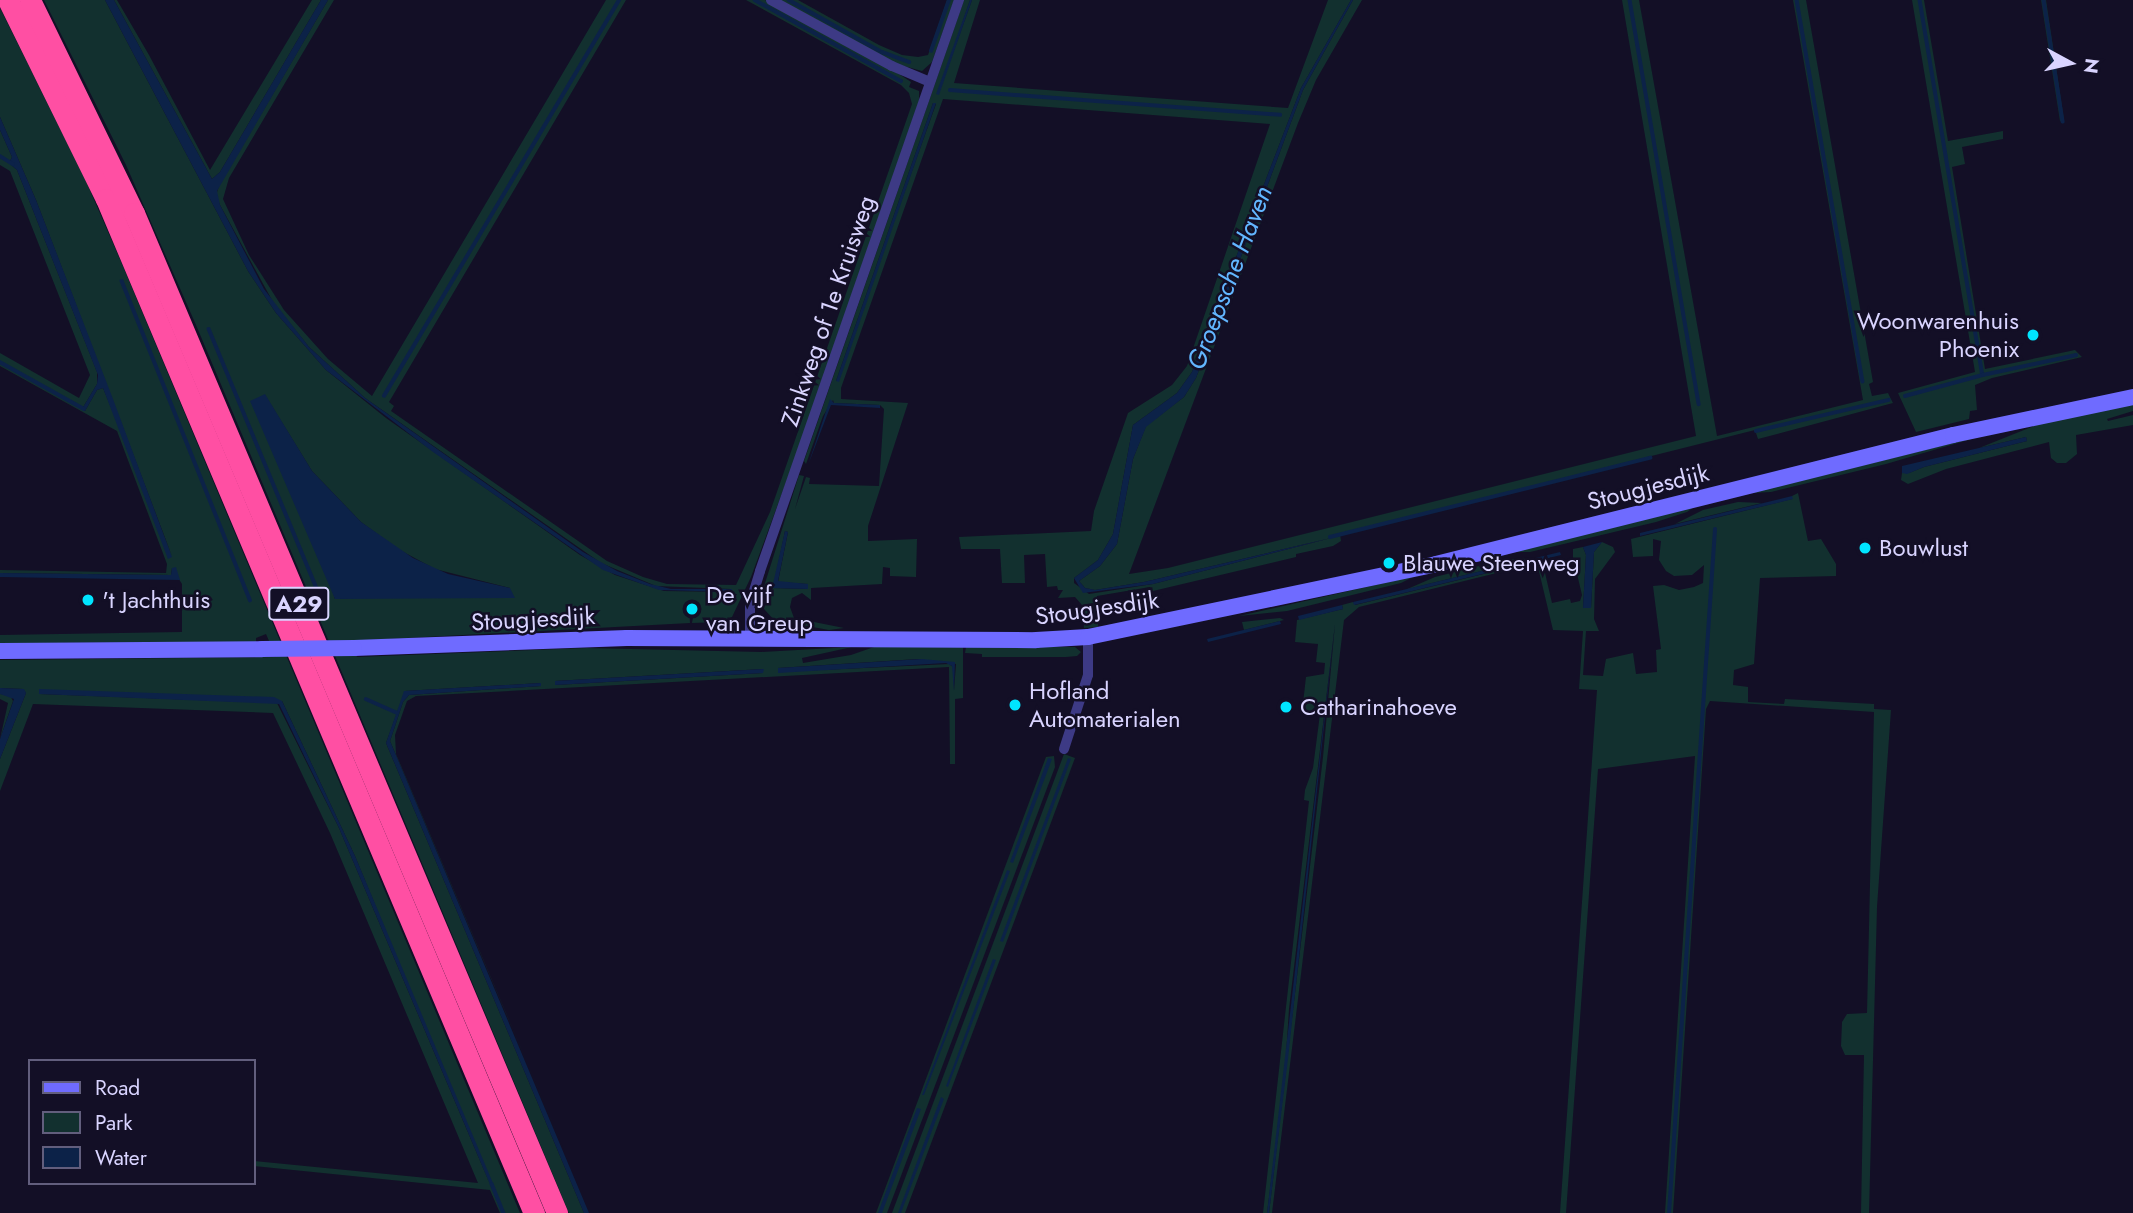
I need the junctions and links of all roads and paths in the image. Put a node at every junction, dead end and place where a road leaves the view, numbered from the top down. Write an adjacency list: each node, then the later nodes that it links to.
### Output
1 (8, 0): 11 (highway, A29)
2 (30, 0): 12 (highway, A29)
3 (771, 0): 5 (street)
4 (959, 0): 5 (street, Zinkweg of 1e Kruisweg)
5 (930, 82): 8 (street, Zinkweg of 1e Kruisweg)
6 (2133, 397): 7 (street, Stougjesdijk)
7 (1088, 637): 8 (street, Stougjesdijk); 10 (street)
8 (750, 639): 9 (street, Stougjesdijk, bridge)
9 (0, 651)
10 (1064, 749)
11 (534, 1213)
12 (557, 1213)

